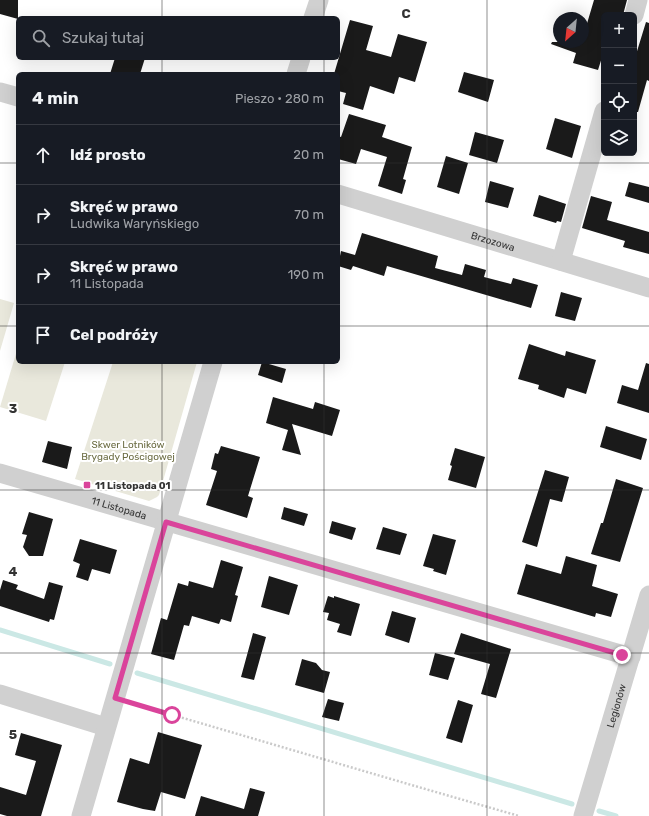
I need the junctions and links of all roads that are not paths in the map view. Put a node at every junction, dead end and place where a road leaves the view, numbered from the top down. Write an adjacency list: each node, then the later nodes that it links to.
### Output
1 (319, 0): 4 (street)
2 (638, 0): 3 (street)
3 (635, 12)
4 (314, 16)
5 (300, 60): 6 (street)
6 (297, 72)
7 (0, 92): 8 (street)
8 (16, 96)
9 (601, 120): 11 (street)
10 (340, 195): 11 (street, Brzozowa)
11 (562, 261): 12 (street, Brzozowa)
12 (649, 288)
13 (211, 364): 15 (street)
14 (0, 473): 15 (street, 11 Listopada)
15 (166, 522): 17 (street, 11 Listopada); 19 (street)
16 (649, 595): 17 (street, Legionów)
17 (631, 657): 21 (street, Legionów)
18 (0, 694): 19 (street)
19 (106, 728): 20 (street)
20 (81, 816)
21 (583, 816)

